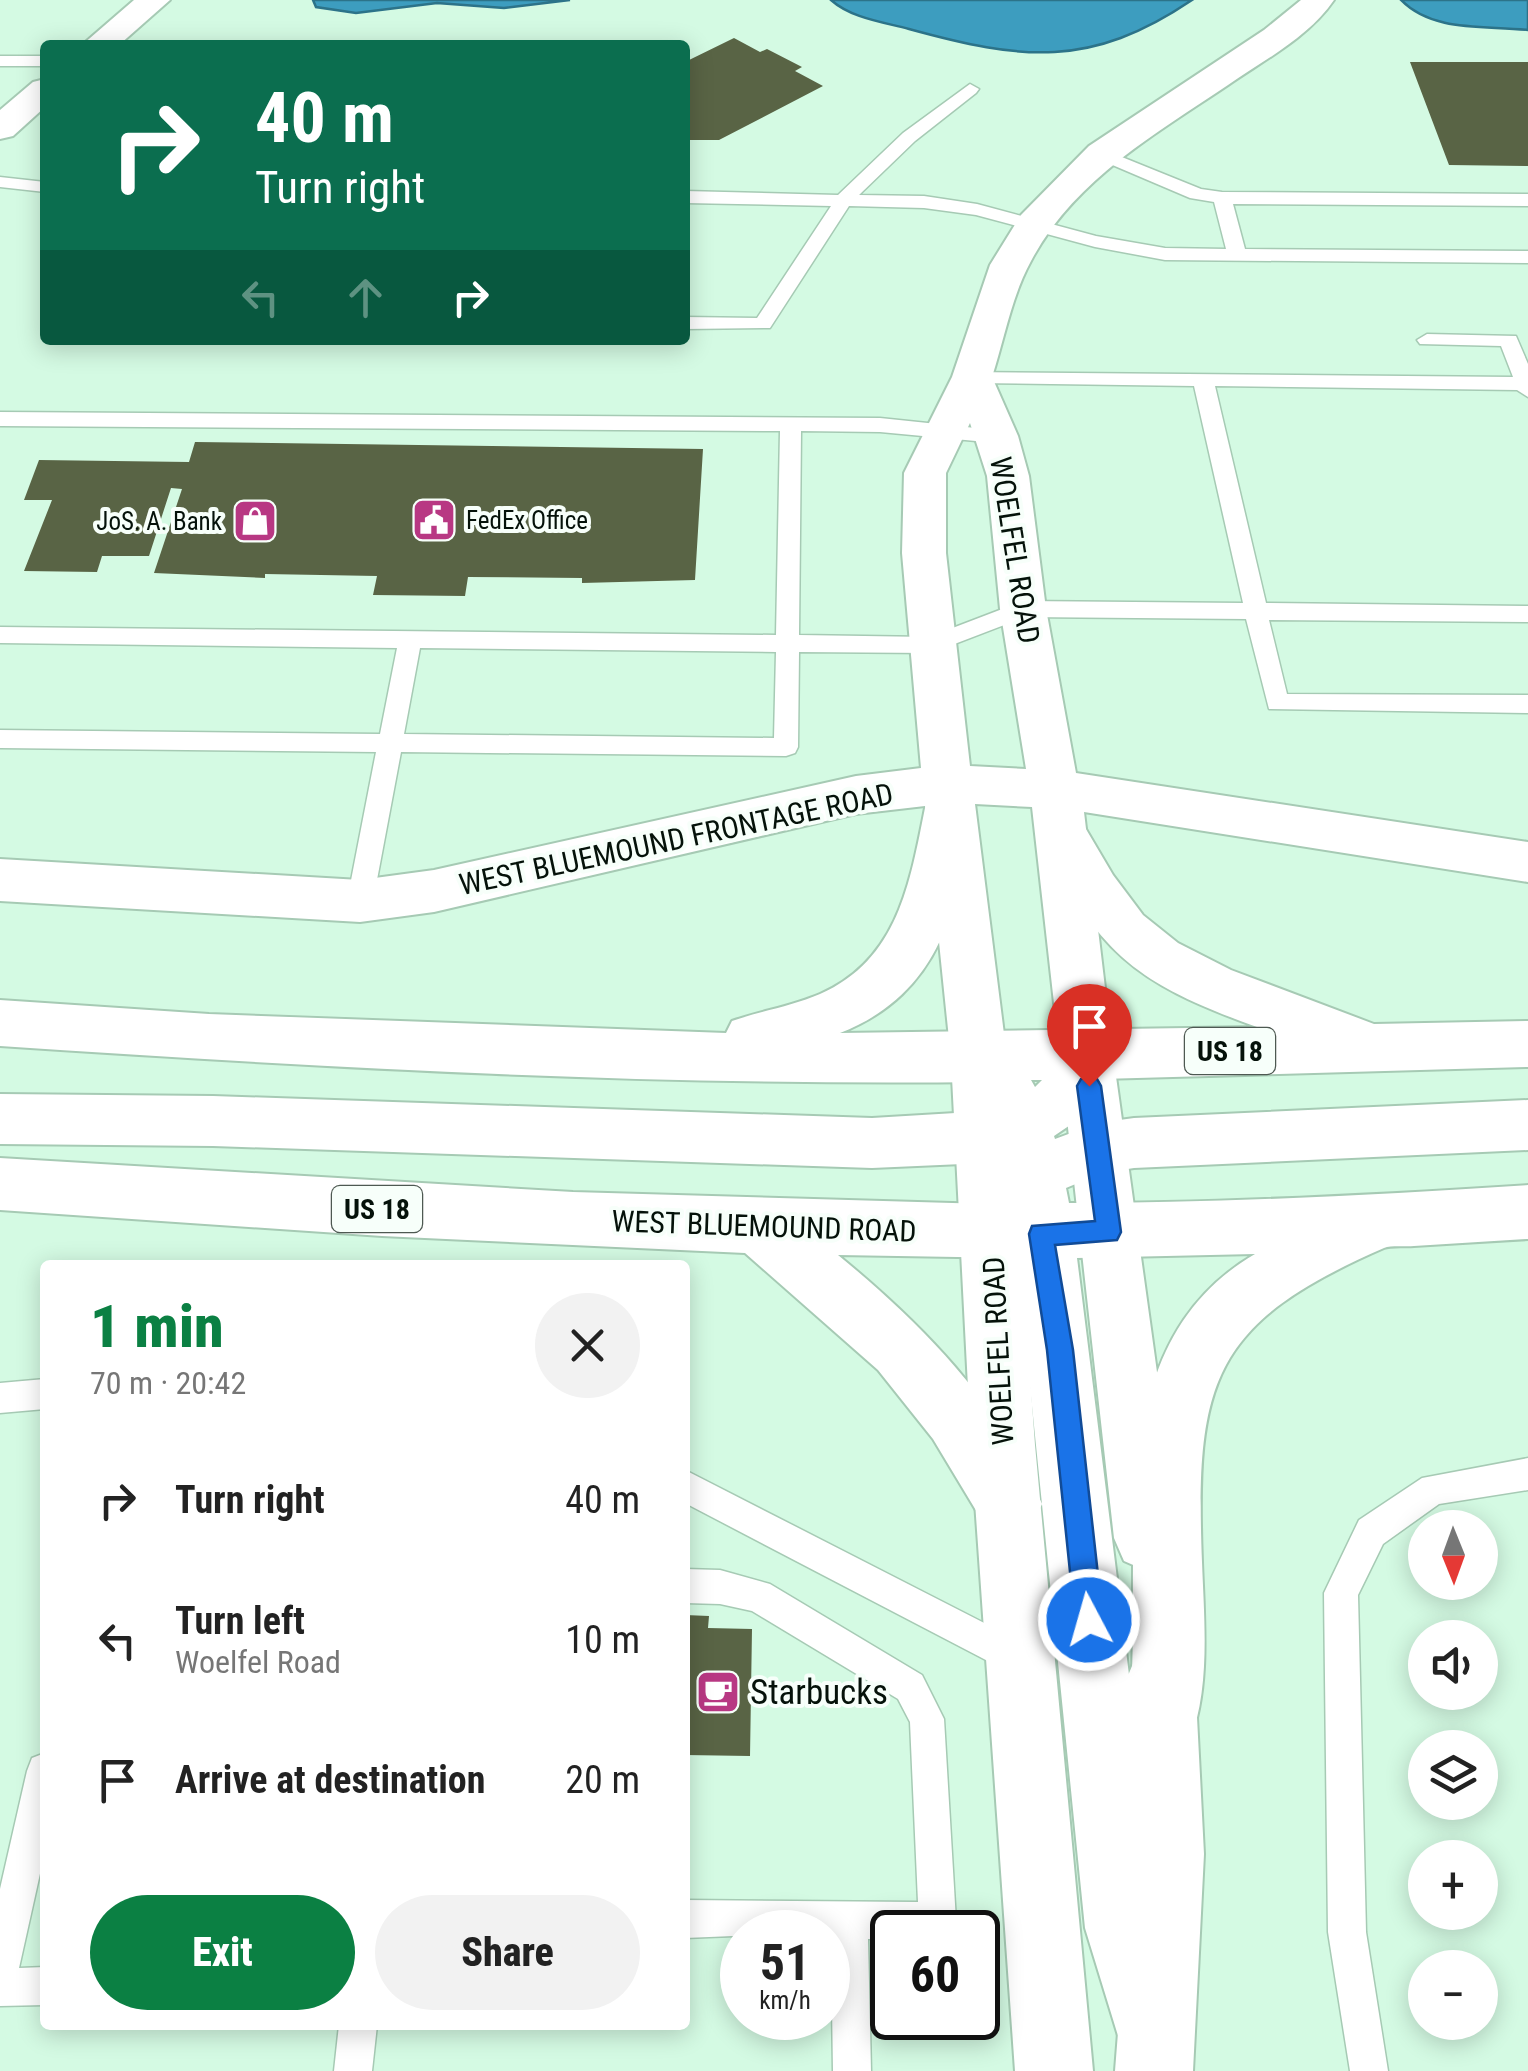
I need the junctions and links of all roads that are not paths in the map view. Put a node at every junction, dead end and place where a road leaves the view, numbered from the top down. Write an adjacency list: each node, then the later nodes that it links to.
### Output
1 (154, 0): 3 (main road)
2 (1318, 0): 9 (main road)
3 (105, 40)
4 (0, 61): 5 (lane)
5 (40, 61)
6 (970, 89): 13 (lane)
7 (40, 93): 8 (main road)
8 (0, 128)
9 (1102, 154): 14 (lane); 16 (main road)
10 (0, 182): 11 (lane)
11 (40, 186)
12 (690, 197): 13 (lane)
13 (845, 198): 16 (lane); 19 (lane)
14 (1222, 198): 15 (lane); 17 (lane)
15 (1528, 200)
16 (1034, 222): 17 (lane); 21 (main road)
17 (1237, 254): 18 (lane)
18 (1528, 258)
19 (690, 323)
20 (1427, 340): 23 (lane)
21 (972, 376): 22 (lane); 26 (main road, WOELFEL ROAD); 27 (main road, WOELFEL ROAD)
22 (1203, 380): 23 (lane); 29 (lane)
23 (1527, 387)
24 (0, 419): 25 (lane)
25 (791, 425): 26 (lane); 33 (lane)
26 (942, 431): 27 (lane); 34 (main road, WOELFEL ROAD)
27 (997, 436): 28 (main road, WOELFEL ROAD)
28 (1022, 609): 29 (lane); 34 (lane); 39 (main road, WOELFEL ROAD)
29 (1256, 611): 30 (lane); 35 (lane)
30 (1528, 614)
31 (0, 635): 32 (lane)
32 (410, 640): 33 (lane); 37 (lane)
33 (787, 644): 34 (lane); 37 (lane)
34 (931, 645): 38 (main road, WOELFEL ROAD)
35 (1528, 704)
36 (0, 739): 37 (lane)
37 (390, 743): 42 (lane)
38 (948, 796): 39 (main road, WEST BLUEMOUND FRONTAGE ROAD); 42 (main road, WEST BLUEMOUND FRONTAGE ROAD); 49 (main road); 50 (main road, WOELFEL ROAD)
39 (1059, 811): 40 (main road, WEST BLUEMOUND FRONTAGE ROAD); 46 (main road); 48 (main road, WOELFEL ROAD)
40 (1528, 862)
41 (0, 880): 42 (main road, WEST BLUEMOUND FRONTAGE ROAD)
42 (360, 901)
43 (0, 1023): 44 (main road, US 18)
44 (209, 1037): 47 (main road); 49 (main road, US 18)
45 (1528, 1044): 46 (main road, US 18)
46 (1375, 1047): 48 (main road, US 18)
47 (0, 1051)
48 (1085, 1055): 50 (main road, US 18); 53 (main road, WOELFEL ROAD); 54 (main road)
49 (631, 1056): 50 (main road, US 18)
50 (979, 1058): 54 (main road, WOELFEL ROAD)
51 (0, 1120): 54 (main road)
52 (1528, 1125): 53 (main road)
53 (1098, 1148): 54 (main road); 59 (main road, WOELFEL ROAD)
54 (1015, 1181): 58 (main road, WEST BLUEMOUND ROAD / US 18); 59 (main road, WEST BLUEMOUND ROAD / US 18); 64 (main road, WOELFEL ROAD); 77 (main road)
55 (0, 1184): 58 (main road, WEST BLUEMOUND ROAD / US 18)
56 (1528, 1212): 57 (main road, WEST BLUEMOUND ROAD / US 18)
57 (1380, 1224): 59 (main road, WEST BLUEMOUND ROAD / US 18); 67 (main road)
58 (754, 1225): 64 (main road)
59 (1108, 1232): 67 (main road, WOELFEL ROAD)
60 (40, 1394): 61 (lane)
61 (0, 1398)
62 (1527, 1477): 81 (lane)
63 (690, 1489): 66 (lane)
64 (1009, 1504): 66 (main road, WOELFEL ROAD)
65 (690, 1586): 71 (lane)
66 (1022, 1661): 80 (main road, WOELFEL ROAD)
67 (1164, 1718): 77 (main road, WOELFEL ROAD)
68 (40, 1793): 72 (lane)
69 (690, 1919): 70 (lane)
70 (720, 1919)
71 (850, 1920)
72 (0, 1970)
73 (850, 1970): 79 (lane)
74 (0, 1986): 75 (lane)
75 (40, 1986)
76 (357, 2030): 78 (lane)
77 (1154, 2055)
78 (353, 2071)
79 (852, 2071)
80 (1054, 2071)
81 (1369, 2071)

